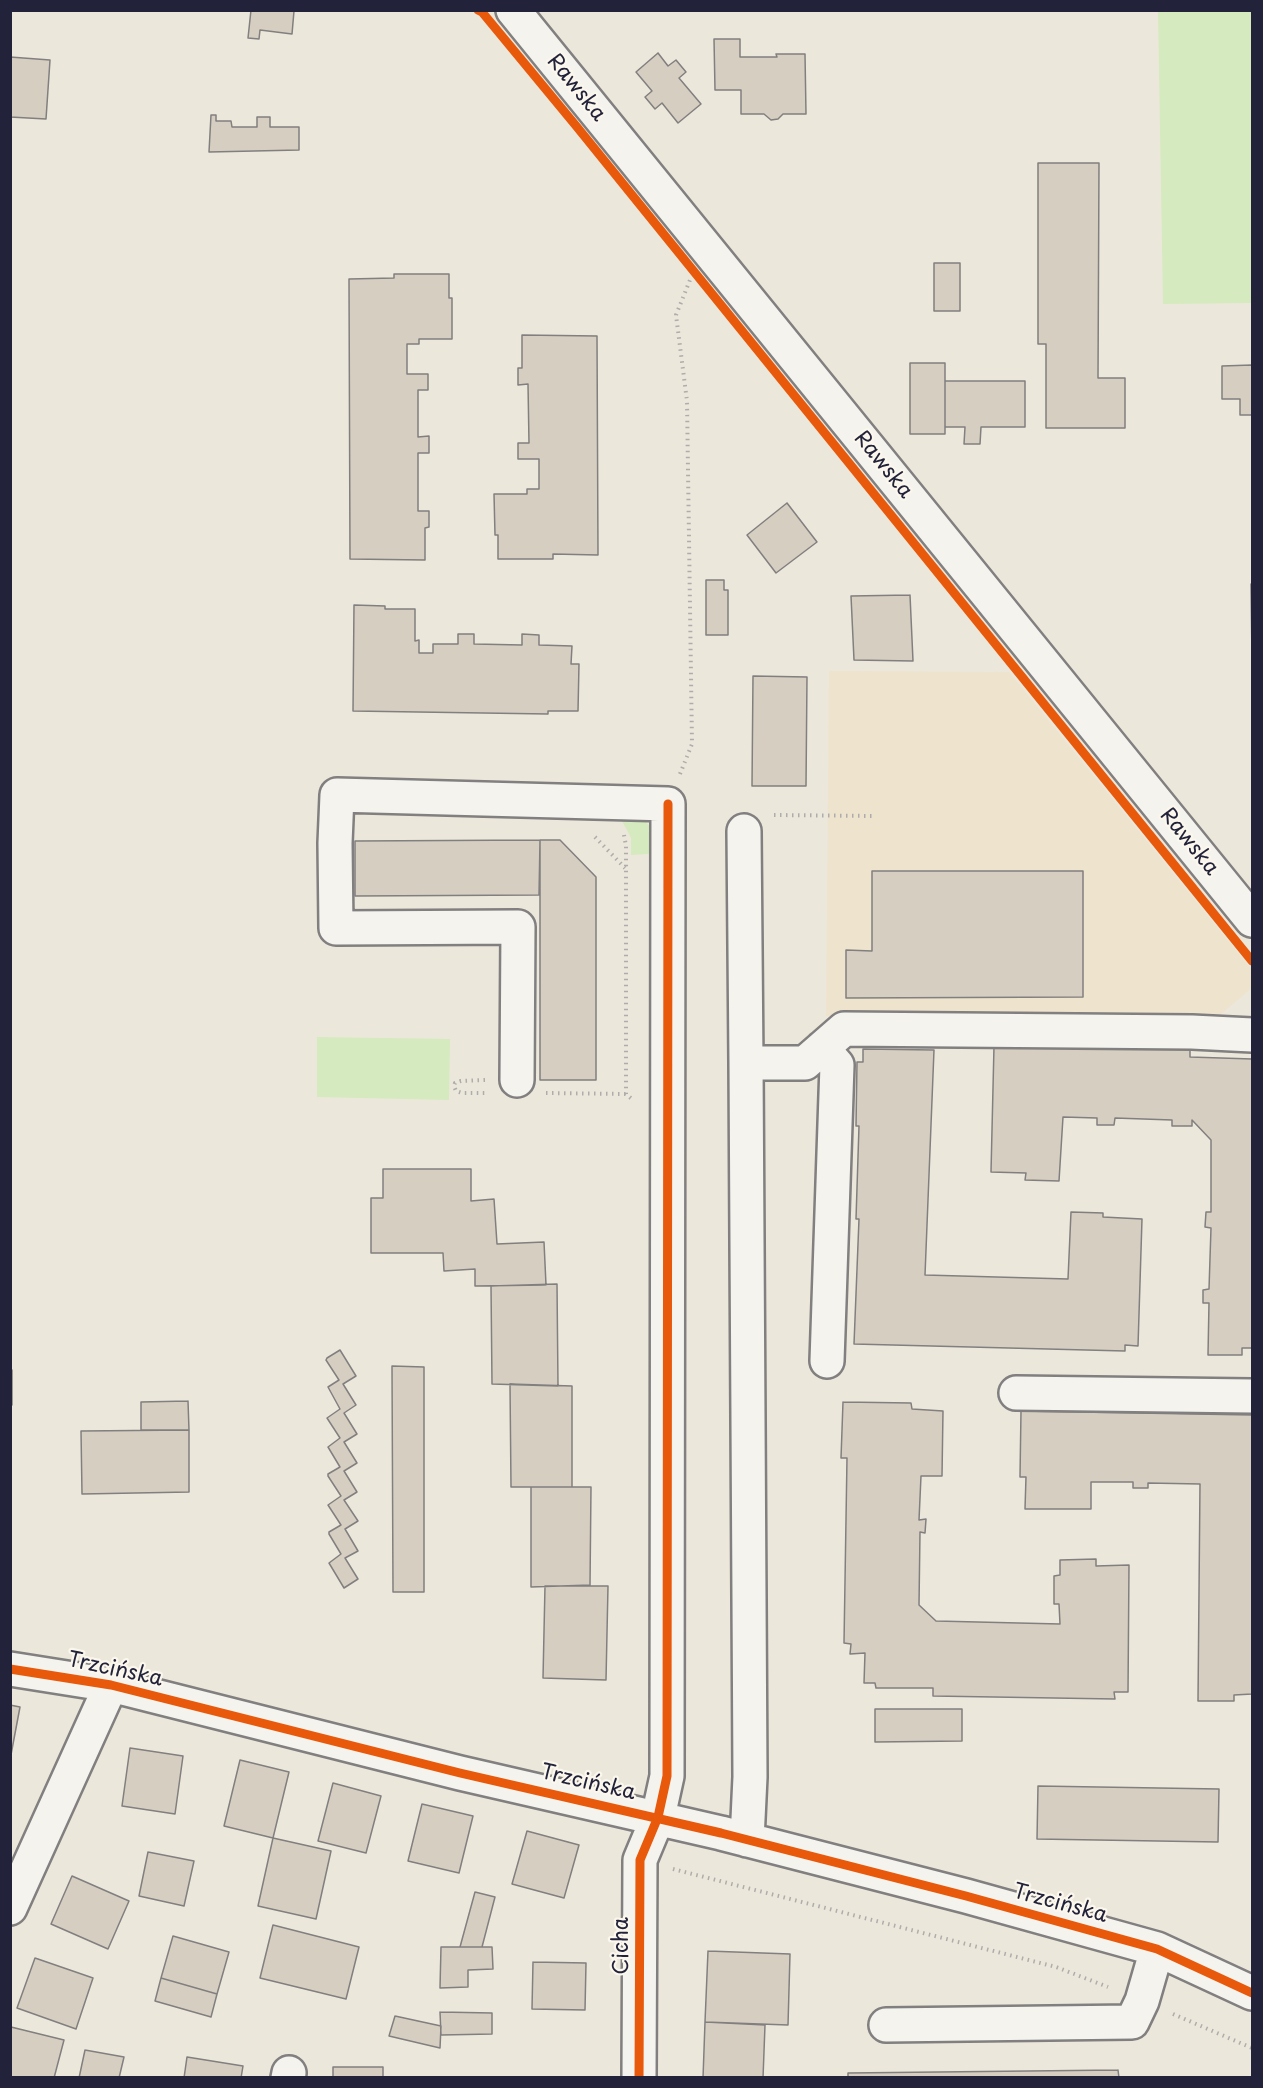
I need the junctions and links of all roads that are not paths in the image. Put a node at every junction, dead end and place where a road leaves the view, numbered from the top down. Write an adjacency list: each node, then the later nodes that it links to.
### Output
1 (513, 10): 3 (street, Rawska)
2 (744, 831): 6 (street)
3 (1252, 920)
4 (1252, 1035): 5 (street)
5 (822, 1048): 6 (street); 8 (street)
6 (746, 1063): 14 (street)
7 (517, 1080): 13 (street, Cicha)
8 (827, 1361)
9 (1016, 1393): 10 (street)
10 (1252, 1396)
11 (10, 1669): 12 (street, Trzcińska)
12 (111, 1684): 13 (street, Trzcińska); 15 (street)
13 (658, 1817): 14 (street, Trzcińska); 19 (street, Cicha)
14 (747, 1840): 16 (street, Trzcińska)
15 (10, 1908)
16 (1157, 1949): 17 (street, Trzcińska); 18 (street)
17 (1252, 1993)
18 (886, 2025)
19 (639, 2078)

